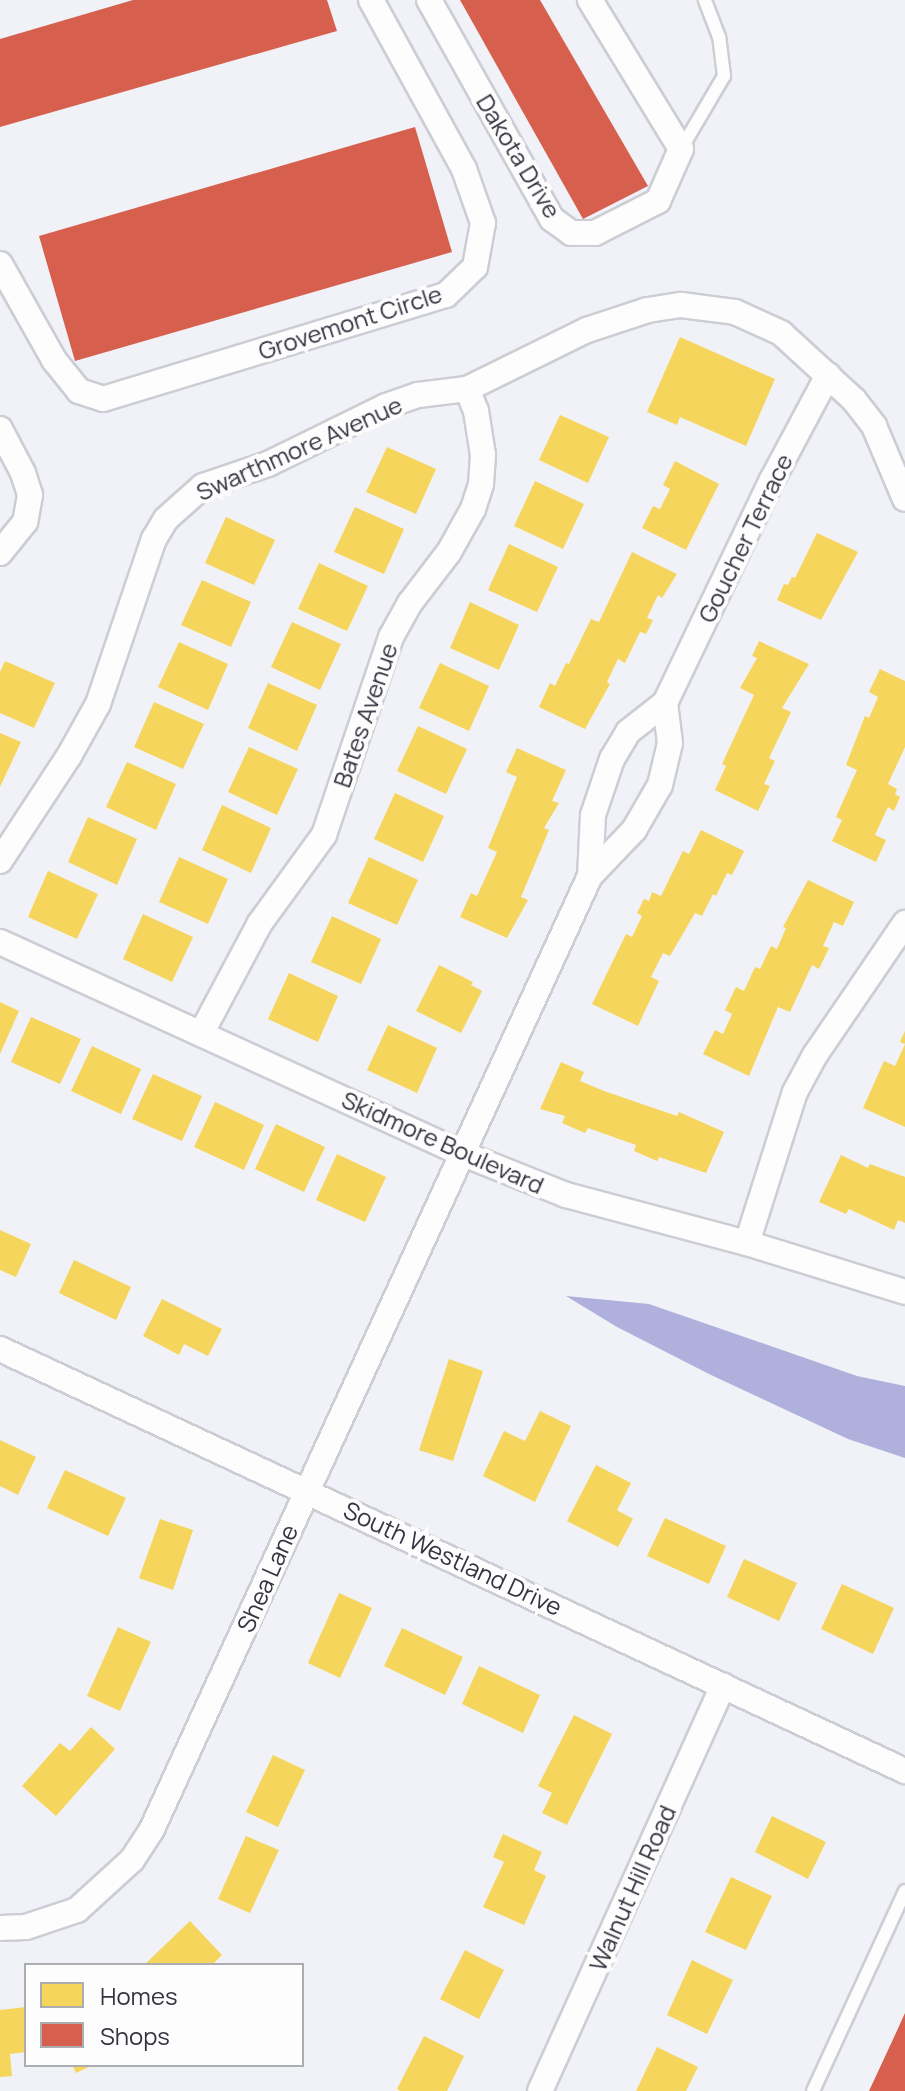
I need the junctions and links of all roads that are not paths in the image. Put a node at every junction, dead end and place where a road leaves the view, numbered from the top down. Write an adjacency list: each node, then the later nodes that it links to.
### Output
1 (371, 0): 6 (street, Grovemont Circle)
2 (429, 0): 5 (street, Dakota Drive)
3 (590, 0): 5 (street)
4 (705, 0): 5 (lane)
5 (681, 149)
6 (0, 264)
7 (828, 375): 8 (street, Swarthmore Avenue); 10 (street, Swarthmore Avenue); 12 (street, Goucher Terrace)
8 (467, 389): 13 (street, Swarthmore Avenue); 17 (street, Bates Avenue)
9 (0, 429): 11 (street)
10 (905, 499)
11 (0, 553)
12 (665, 703): 14 (street, Goucher Terrace); 14 (street, Goucher Terrace)
13 (0, 861)
14 (590, 876): 18 (street, Goucher Terrace)
15 (905, 923): 19 (street)
16 (0, 942): 17 (street, Skidmore Boulevard)
17 (202, 1032): 18 (street, Skidmore Boulevard)
18 (461, 1153): 19 (street, Skidmore Boulevard); 22 (street, Shea Lane)
19 (747, 1243): 20 (street, Skidmore Boulevard)
20 (905, 1292)
21 (0, 1349): 22 (street, South Westland Drive)
22 (307, 1489): 23 (street, South Westland Drive); 26 (street, Shea Lane)
23 (723, 1685): 24 (street, South Westland Drive); 27 (street, Walnut Hill Road)
24 (905, 1771)
25 (905, 1891): 28 (lane)
26 (0, 1928)
27 (540, 2091)
28 (813, 2091)

